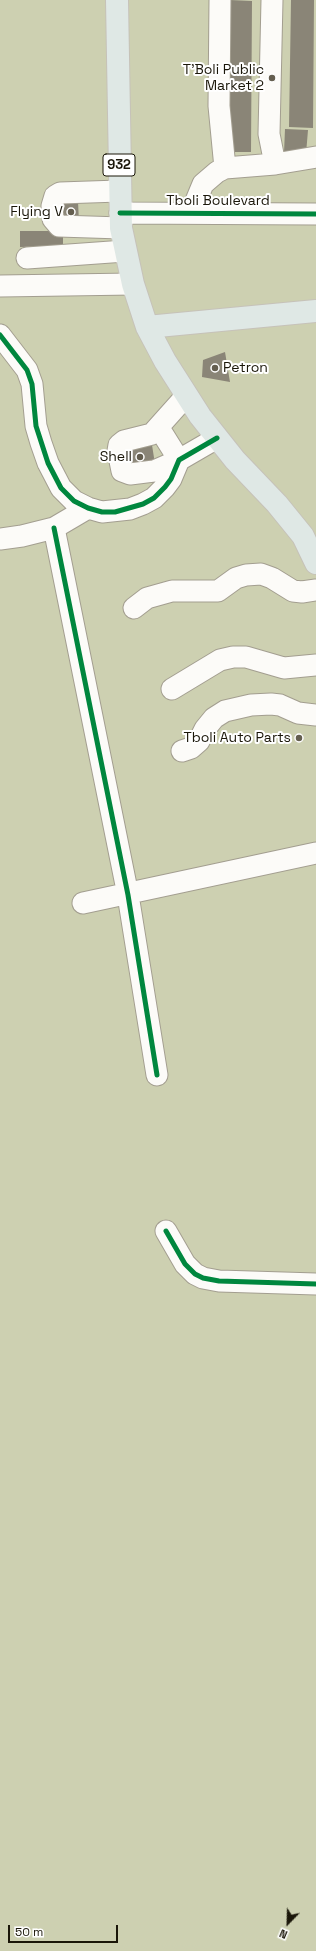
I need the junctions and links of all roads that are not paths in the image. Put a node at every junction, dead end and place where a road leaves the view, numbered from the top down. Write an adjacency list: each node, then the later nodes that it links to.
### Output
1 (117, 0): 8 (main road, 932)
2 (220, 0): 7 (street)
3 (272, 0): 4 (street)
4 (269, 134): 6 (street); 7 (street)
5 (316, 157): 6 (street)
6 (275, 164): 7 (street)
7 (232, 167): 9 (street)
8 (119, 191): 11 (main road, 932); 11 (street, Tboli Boulevard)
9 (191, 213): 10 (street, Tboli Boulevard); 11 (street, Tboli Boulevard)
10 (316, 214)
11 (121, 221): 12 (main road, 932)
12 (125, 251): 13 (street); 14 (main road, 932)
13 (27, 258)
14 (133, 284): 15 (street); 17 (main road, 932)
15 (0, 286)
16 (316, 311): 17 (main road)
17 (147, 327): 19 (main road, 932)
18 (0, 335): 23 (street)
19 (186, 396): 20 (street); 21 (main road, 932)
20 (159, 428): 22 (street); 22 (street)
21 (217, 438): 22 (street); 26 (main road, 932)
22 (179, 460): 23 (street)
23 (88, 508): 24 (street)
24 (54, 528): 25 (street); 34 (street)
25 (0, 539)
26 (316, 563)
27 (316, 590): 28 (street)
28 (134, 608)
29 (316, 665): 30 (street)
30 (172, 689)
31 (316, 715): 32 (street)
32 (182, 751)
33 (316, 853): 34 (street)
34 (128, 894): 35 (street); 36 (street)
35 (83, 903)
36 (157, 1075)
37 (166, 1231): 38 (street)
38 (316, 1284)

